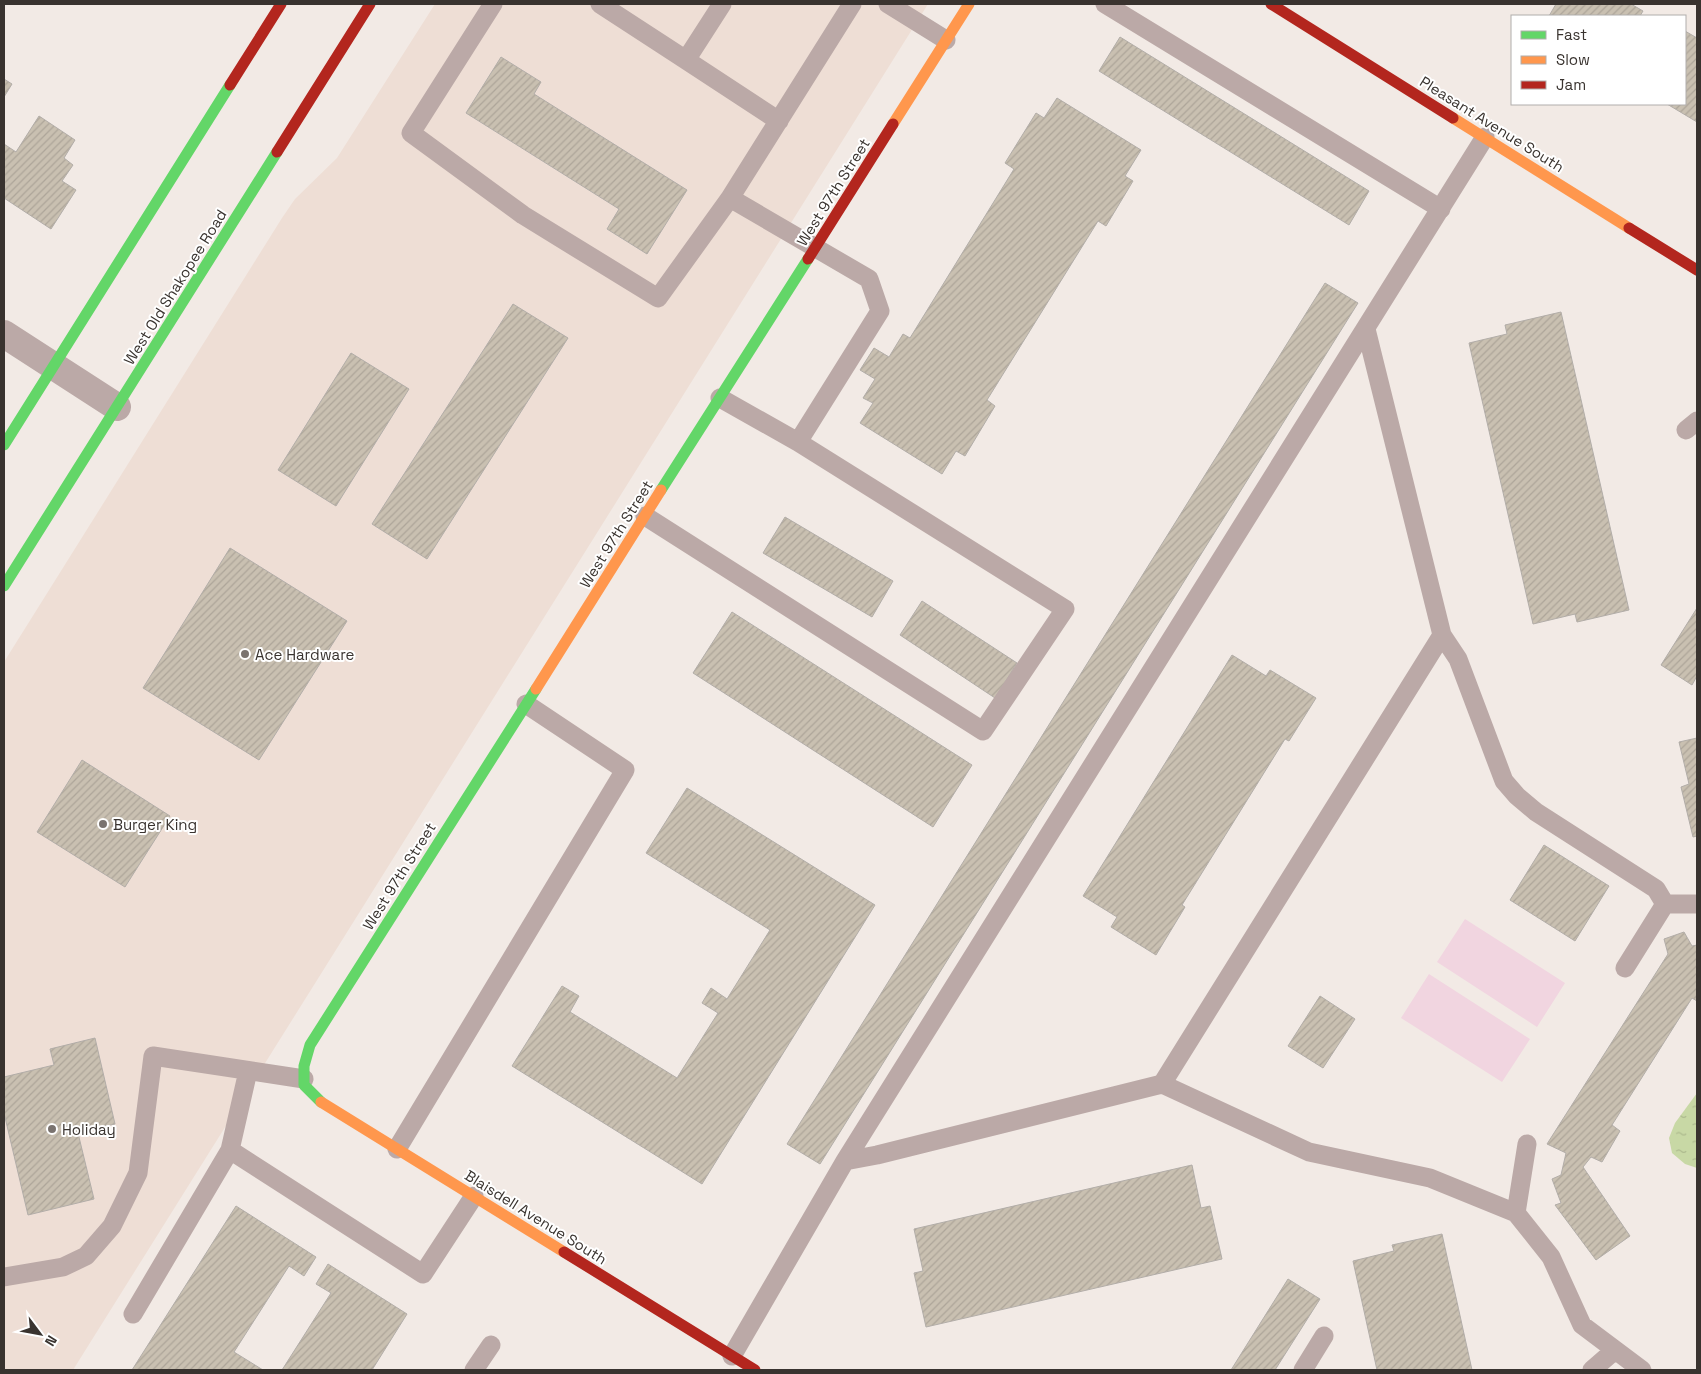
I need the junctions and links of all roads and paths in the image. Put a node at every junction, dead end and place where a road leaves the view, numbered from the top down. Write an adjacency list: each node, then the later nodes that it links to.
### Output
1 (281, 4): 21 (street)
2 (370, 4): 23 (street, West Old Shakopee Road)
3 (493, 4): 15 (lane)
4 (600, 4): 12 (lane)
5 (722, 4): 12 (lane)
6 (852, 4): 13 (lane)
7 (888, 4): 11 (lane)
8 (969, 4): 11 (street, West 97th Street)
9 (1105, 4): 16 (lane)
10 (1272, 4): 14 (street, Pleasant Avenue South)
11 (946, 40): 17 (street, West 97th Street)
12 (686, 60): 13 (lane)
13 (779, 121): 15 (lane)
14 (1485, 137): 16 (lane); 18 (street, Pleasant Avenue South)
15 (730, 198): 17 (lane)
16 (1440, 210): 19 (lane)
17 (815, 247): 22 (street, West 97th Street); 24 (lane)
18 (1697, 270)
19 (1366, 330): 28 (lane); 39 (lane)
20 (4, 334): 21 (street)
21 (53, 365): 23 (street); 25 (street)
22 (720, 398): 24 (lane); 26 (street, West 97th Street)
23 (117, 407): 27 (street, West Old Shakopee Road)
24 (798, 442): 26 (lane)
25 (4, 445)
26 (645, 516): 29 (street, West 97th Street)
27 (4, 586)
28 (1442, 635): 30 (lane); 35 (lane)
29 (526, 704): 34 (street, West 97th Street); 37 (lane)
30 (1665, 904): 31 (lane); 32 (lane)
31 (1697, 904)
32 (1625, 968)
33 (248, 1071): 34 (lane); 38 (lane); 42 (lane)
34 (304, 1082): 37 (street, Blaisdell Avenue South)
35 (1162, 1084): 39 (lane); 41 (lane)
36 (1526, 1144): 41 (lane)
37 (397, 1149): 40 (street, Blaisdell Avenue South)
38 (230, 1150): 40 (lane); 43 (lane)
39 (845, 1160): 47 (lane)
40 (474, 1196): 47 (street, Blaisdell Avenue South)
41 (1516, 1212): 46 (lane)
42 (4, 1277)
43 (133, 1314)
44 (1324, 1336): 50 (lane)
45 (491, 1345): 48 (lane)
46 (1615, 1350): 51 (lane); 52 (lane)
47 (732, 1356): 49 (street, Blaisdell Avenue South)
48 (474, 1370)
49 (755, 1370)
50 (1303, 1370)
51 (1592, 1370)
52 (1642, 1370)

